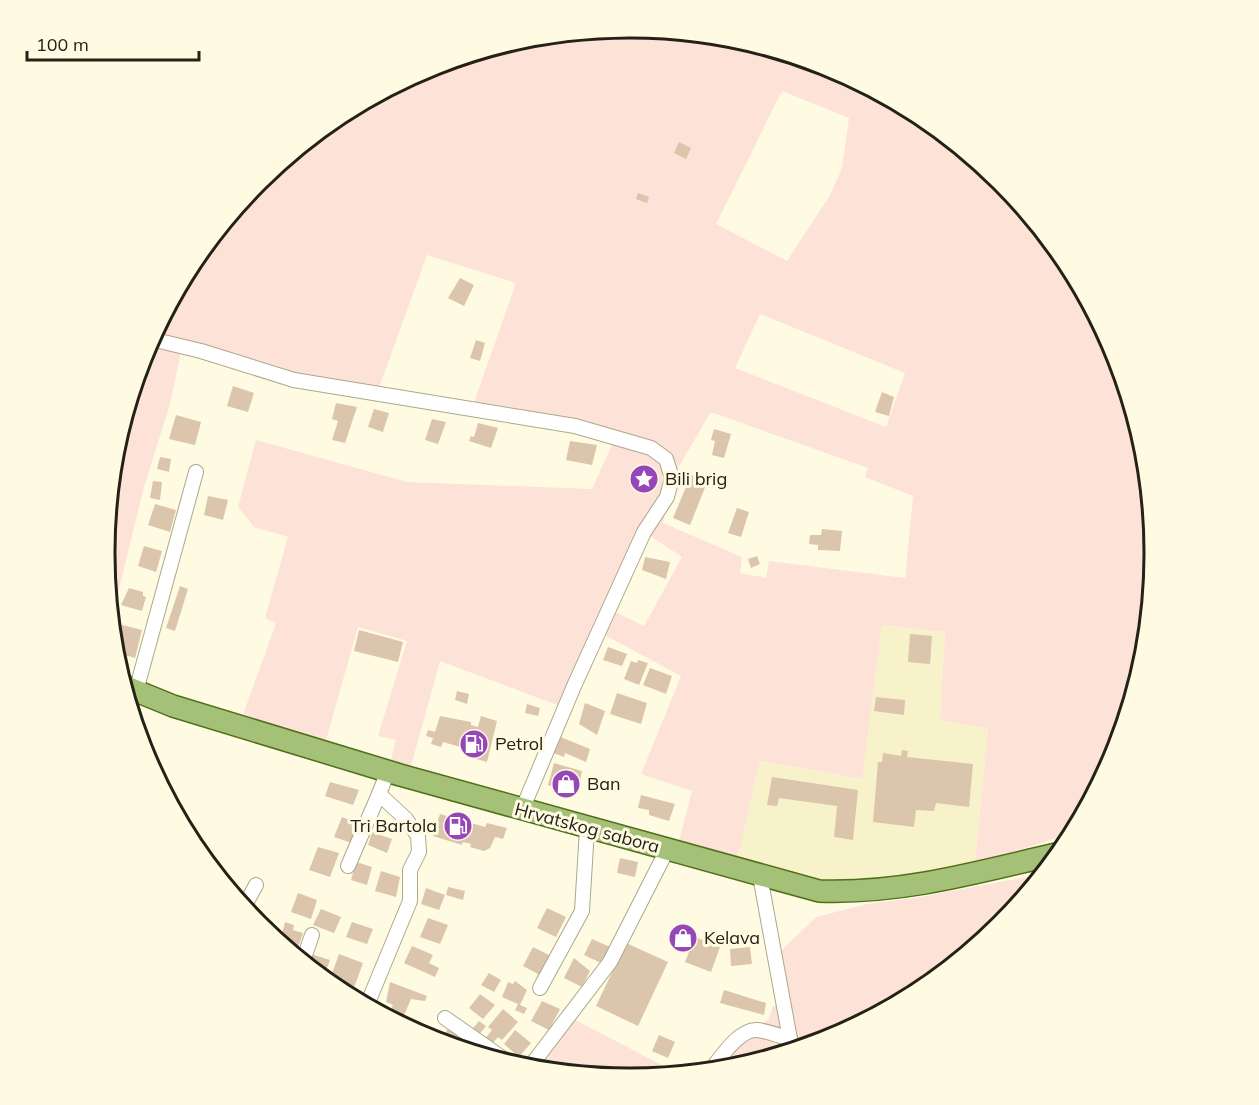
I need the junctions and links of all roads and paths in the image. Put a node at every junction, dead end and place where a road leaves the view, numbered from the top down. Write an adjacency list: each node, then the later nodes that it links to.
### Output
1 (160, 341): 7 (street)
2 (196, 472): 3 (street)
3 (132, 684)
4 (133, 690): 5 (main road, Hrvatskog sabora)
5 (388, 771): 6 (street); 7 (main road, Hrvatskog sabora)
6 (379, 794): 11 (street); 18 (street)
7 (522, 810): 8 (main road, Hrvatskog sabora)
8 (587, 829): 9 (main road, Hrvatskog sabora); 17 (street)
9 (667, 850): 12 (main road, Hrvatskog sabora); 23 (street)
10 (1045, 857): 12 (main road, Hrvatskog sabora)
11 (348, 867)
12 (760, 876): 20 (street)
13 (256, 885): 14 (street)
14 (248, 899)
15 (312, 935): 16 (street)
16 (306, 953)
17 (540, 988)
18 (370, 998)
19 (445, 1017): 22 (street)
20 (791, 1041)
21 (787, 1042): 24 (street)
22 (487, 1047)
23 (536, 1059)
24 (719, 1060)

